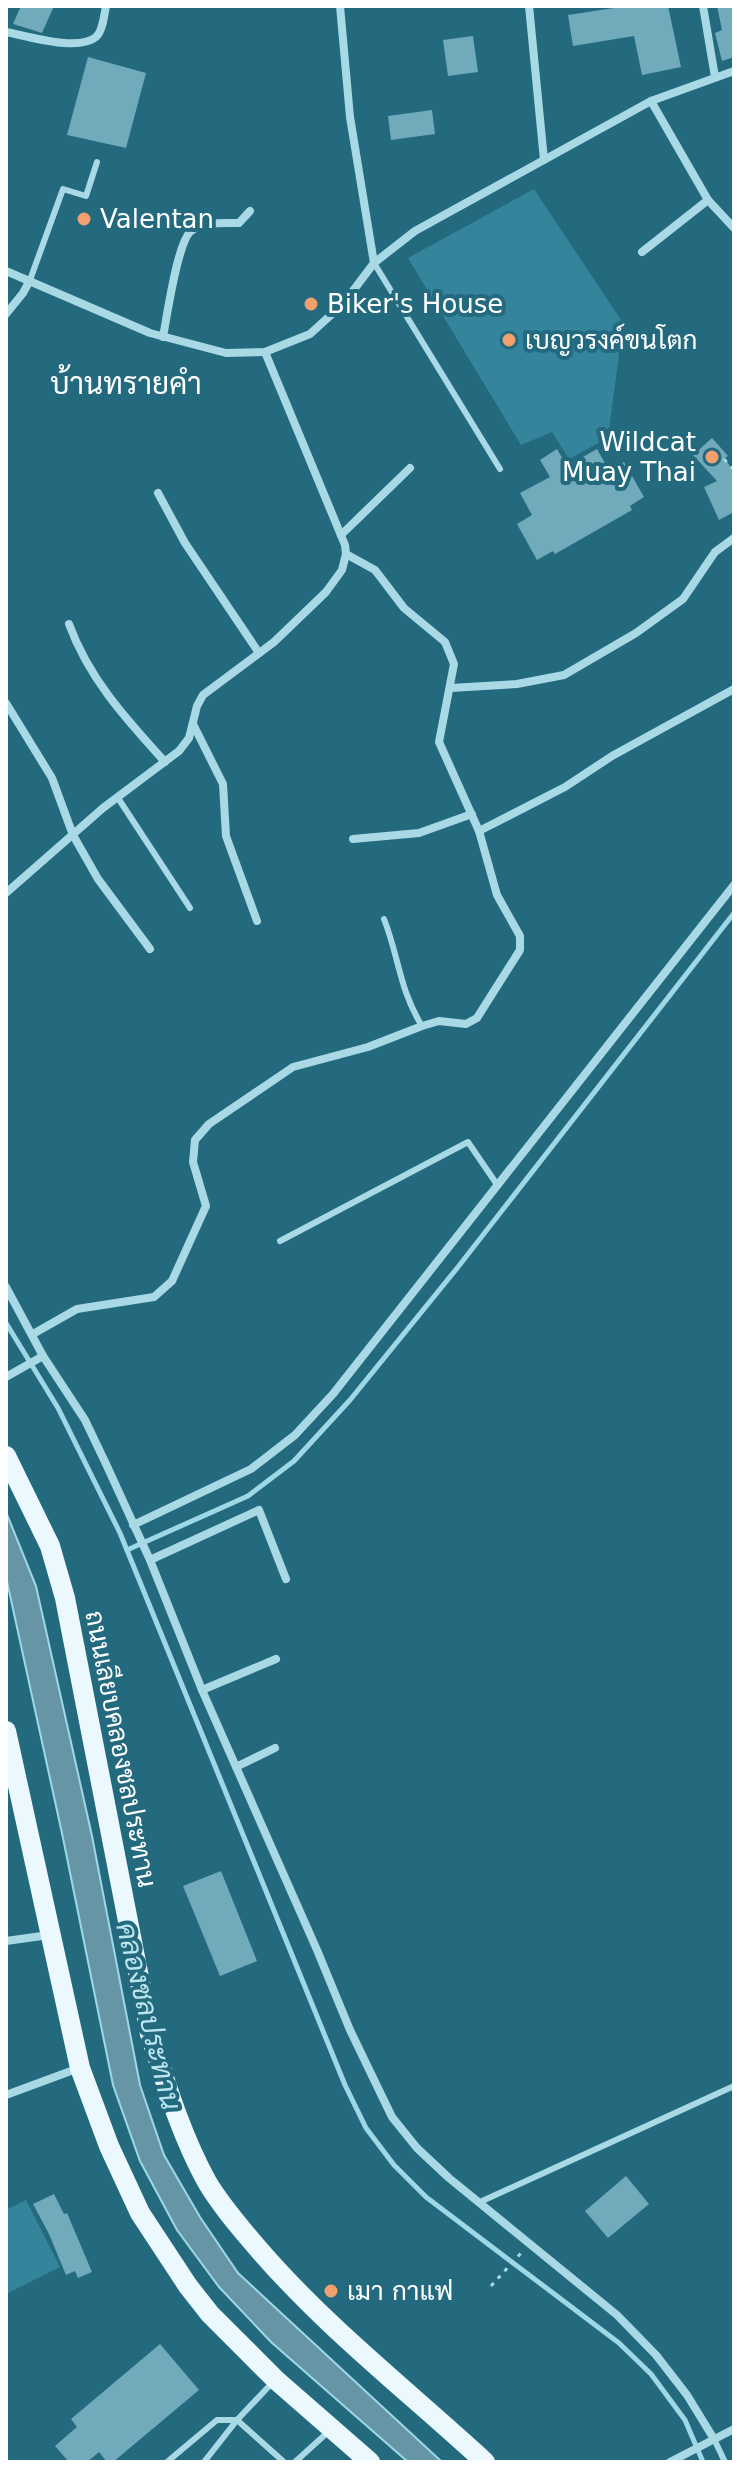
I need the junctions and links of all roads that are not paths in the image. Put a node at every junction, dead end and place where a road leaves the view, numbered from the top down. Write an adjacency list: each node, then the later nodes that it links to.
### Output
1 (106, 6): 5 (street)
2 (340, 6): 15 (street)
3 (529, 6): 9 (street)
4 (703, 6): 7 (street)
5 (6, 32)
6 (734, 71): 7 (street)
7 (715, 77): 8 (street)
8 (651, 101): 9 (street); 11 (street)
9 (544, 160): 15 (street)
10 (97, 162): 17 (lane)
11 (708, 200): 13 (street); 14 (street)
12 (250, 211): 19 (street)
13 (734, 228)
14 (642, 252)
15 (374, 263): 20 (street); 22 (lane)
16 (6, 271): 17 (street)
17 (30, 280): 18 (street); 19 (street)
18 (6, 314)
19 (163, 337): 20 (street)
20 (265, 352): 24 (street)
21 (410, 468): 24 (street)
22 (500, 469)
23 (158, 493): 28 (street)
24 (341, 535): 26 (street)
25 (734, 538): 29 (street)
26 (346, 554): 28 (street); 29 (street)
27 (69, 624): 33 (street)
28 (259, 653): 32 (street)
29 (451, 688): 35 (street)
30 (734, 689): 36 (street)
31 (6, 703): 37 (street)
32 (193, 723): 33 (street); 43 (street)
33 (165, 762): 34 (street)
34 (118, 798): 37 (street); 41 (lane)
35 (472, 814): 36 (street); 38 (street)
36 (479, 831): 45 (street)
37 (73, 835): 40 (street); 44 (street)
38 (353, 839)
39 (734, 885): 46 (street)
40 (6, 893)
41 (190, 908)
42 (384, 919): 45 (lane)
43 (257, 921)
44 (150, 949)
45 (422, 1026): 49 (street)
46 (498, 1186): 47 (lane); 53 (street)
47 (280, 1241)
48 (6, 1287): 49 (street)
49 (33, 1334): 50 (street)
50 (39, 1358): 51 (street); 53 (street)
51 (6, 1377)
52 (6, 1456): 77 (main road, ถนนเลียบคลองชลประทาน)
53 (133, 1525): 54 (street)
54 (150, 1560): 55 (street); 57 (street)
55 (286, 1579)
56 (276, 1659): 57 (street)
57 (202, 1690): 60 (street)
58 (6, 1731): 61 (main road)
59 (275, 1748): 60 (street)
60 (236, 1767): 66 (street)
61 (52, 1934): 62 (street); 63 (main road)
62 (6, 1941)
63 (80, 2068): 65 (street); 67 (main road)
64 (734, 2086): 66 (lane)
65 (6, 2095)
66 (480, 2202): 71 (street)
67 (276, 2380): 68 (lane); 69 (main road)
68 (237, 2420): 72 (lane); 73 (lane); 74 (lane)
69 (333, 2428): 75 (lane); 76 (main road)
70 (734, 2429): 71 (street)
71 (714, 2439): 78 (street); 79 (lane)
72 (167, 2462)
73 (204, 2462)
74 (284, 2462)
75 (295, 2462)
76 (370, 2462)
77 (485, 2462)
78 (670, 2462)
79 (725, 2462)

